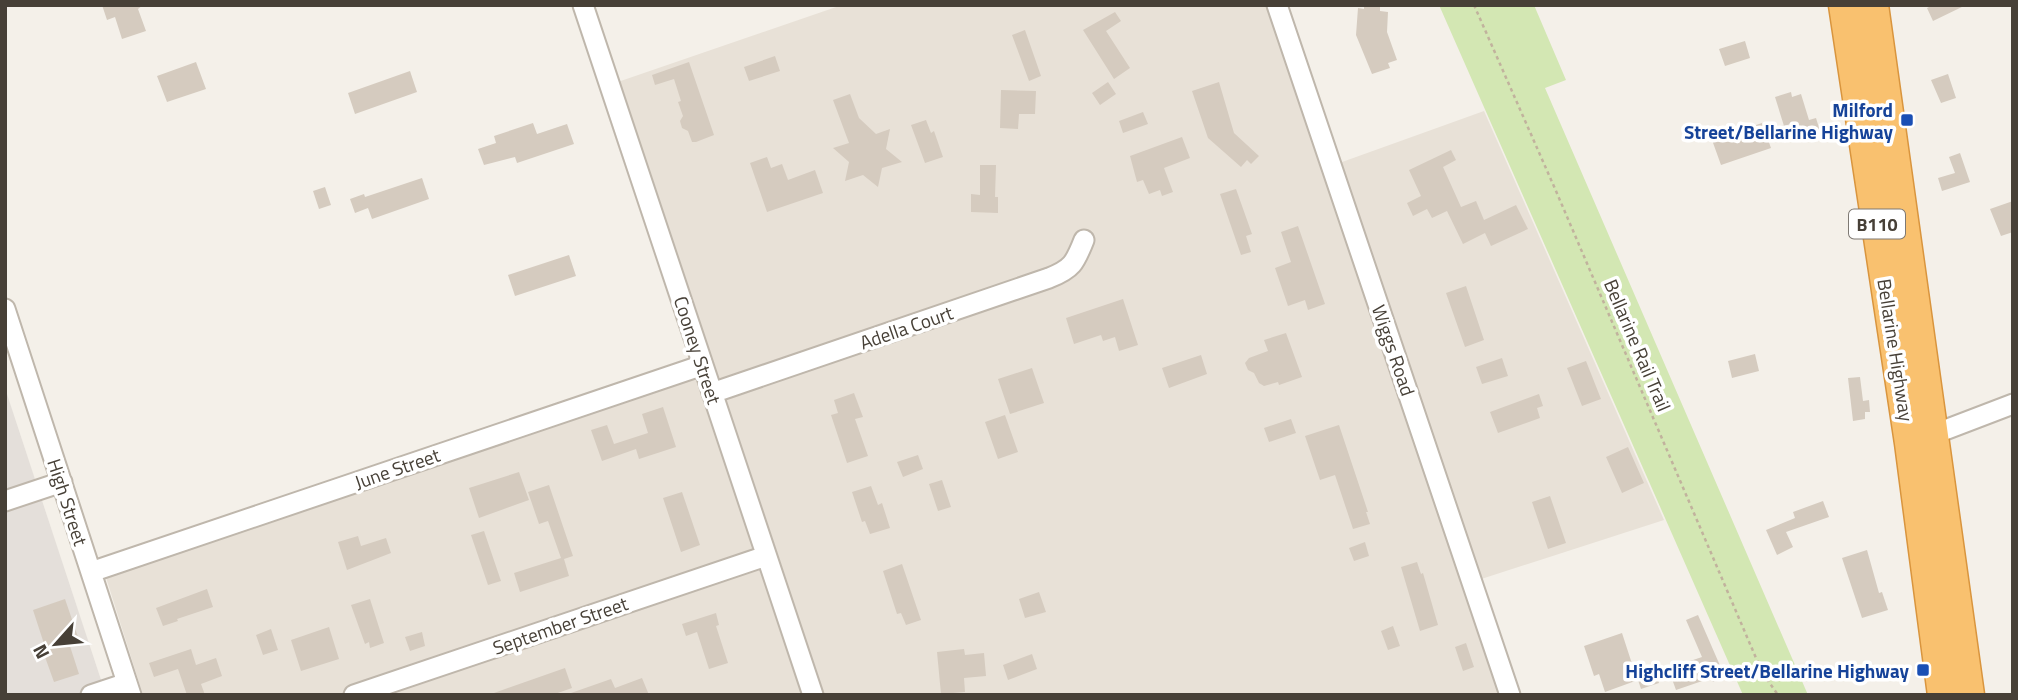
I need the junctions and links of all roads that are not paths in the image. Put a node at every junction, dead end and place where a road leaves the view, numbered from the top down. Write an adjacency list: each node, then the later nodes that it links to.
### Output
1 (583, 5): 7 (street, Cooney Street)
2 (1278, 5): 19 (street, Wiggs Road)
3 (1844, 5): 10 (highway, Bellarine Highway / B110)
4 (1873, 5): 10 (highway, Bellarine Highway / B110)
5 (1084, 240): 8 (street, Adella Court)
6 (5, 309): 11 (street, High Street)
7 (702, 365): 8 (street, Cooney Street); 14 (street, June Street)
8 (712, 393): 13 (street, Cooney Street)
9 (2013, 404): 10 (street)
10 (1921, 438): 20 (highway, Bellarine Highway / B110); 21 (highway, Bellarine Highway / B110)
11 (62, 482): 12 (street); 14 (street, High Street)
12 (5, 501)
13 (766, 556): 17 (street, September Street); 18 (street, Cooney Street)
14 (91, 572): 15 (street, High Street)
15 (129, 689): 16 (street)
16 (91, 695)
17 (354, 695)
18 (813, 695)
19 (1510, 695)
20 (1943, 695)
21 (1969, 695)

